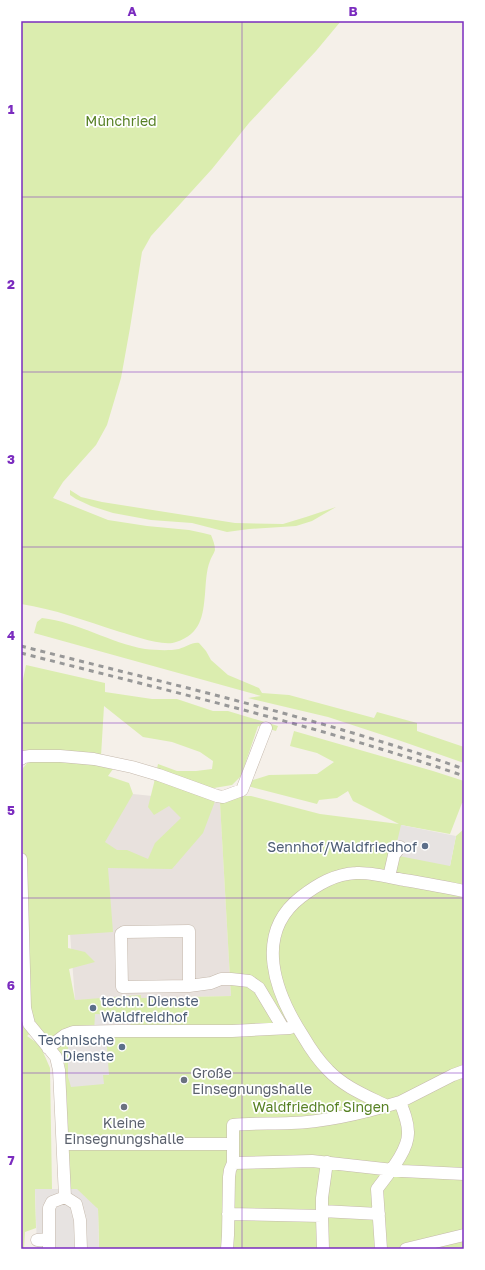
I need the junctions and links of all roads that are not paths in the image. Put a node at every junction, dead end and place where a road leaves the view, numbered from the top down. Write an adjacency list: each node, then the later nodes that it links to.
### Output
1 (266, 728): 2 (lane)
2 (21, 759)
3 (400, 847): 5 (lane)
4 (21, 859): 10 (lane)
5 (389, 877): 6 (lane); 8 (lane)
6 (464, 891)
7 (189, 986): 7 (lane); 9 (lane)
8 (297, 1027): 9 (lane); 13 (lane)
9 (283, 1028): 10 (lane)
10 (48, 1048): 14 (lane)
11 (464, 1071): 12 (lane)
12 (400, 1102): 13 (lane); 18 (lane)
13 (387, 1106): 15 (lane)
14 (63, 1144): 15 (lane); 20 (lane)
15 (233, 1144): 17 (lane)
16 (327, 1162): 17 (lane); 18 (lane); 22 (lane)
17 (234, 1163): 21 (lane)
18 (391, 1170): 19 (lane); 23 (lane)
19 (464, 1174)
20 (65, 1197): 26 (lane); 27 (lane)
21 (228, 1214): 22 (lane); 28 (lane)
22 (322, 1214): 23 (lane); 29 (lane)
23 (379, 1214): 30 (lane)
24 (464, 1235): 31 (lane)
25 (37, 1240): 26 (lane)
26 (49, 1244)
27 (81, 1249)
28 (227, 1249)
29 (323, 1249)
30 (381, 1249)
31 (406, 1249)

